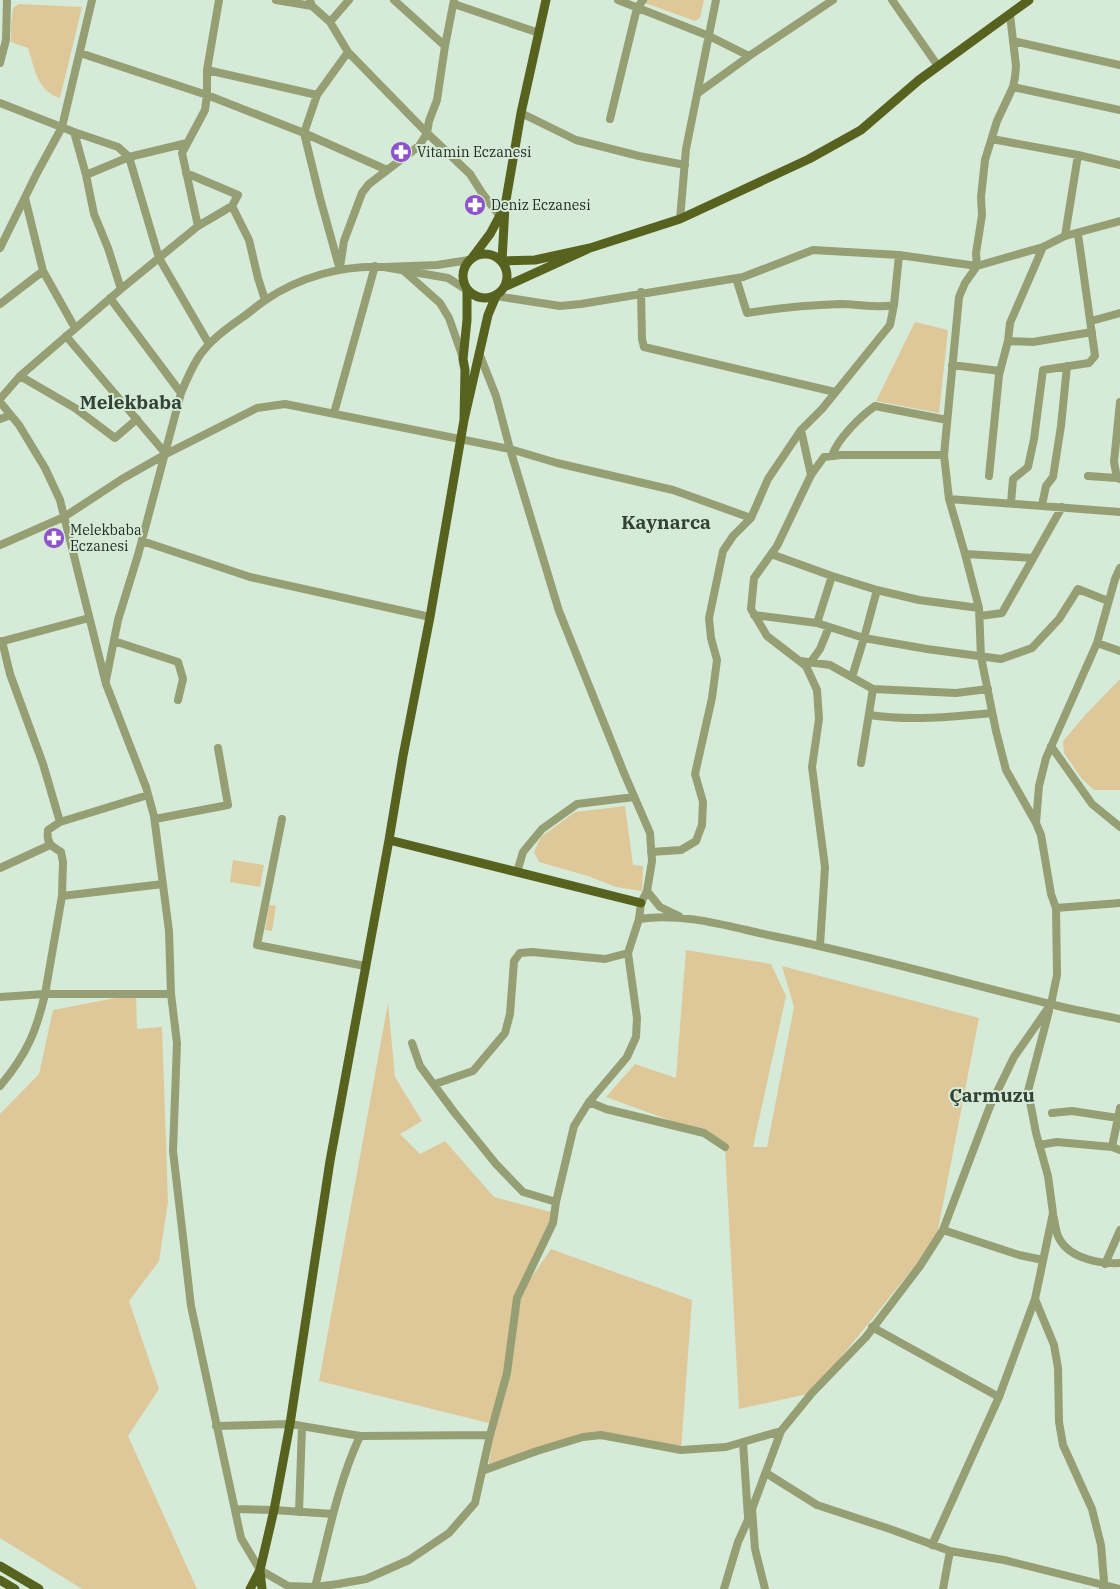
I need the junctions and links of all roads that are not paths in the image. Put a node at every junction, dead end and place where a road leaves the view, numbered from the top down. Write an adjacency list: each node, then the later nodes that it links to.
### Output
1 (7, 0): 26 (street)
2 (92, 0): 23 (street)
3 (219, 0): 29 (street)
4 (276, 0): 15 (street)
5 (349, 0): 18 (street)
6 (394, 0): 22 (street)
7 (546, 0): 19 (main road)
8 (618, 0): 16 (street)
9 (644, 0): 16 (street)
10 (716, 0): 20 (street)
11 (833, 0): 25 (street)
12 (892, 0): 28 (street)
13 (1029, 0): 17 (main road)
14 (454, 2): 19 (street); 22 (street)
15 (311, 3): 18 (street)
16 (637, 8): 20 (street); 37 (street)
17 (1010, 15): 21 (street); 28 (main road)
18 (330, 22): 24 (street)
19 (539, 32): 36 (main road)
20 (709, 36): 25 (street); 31 (street)
21 (1013, 41): 27 (street); 30 (street)
22 (445, 46): 41 (street)
23 (80, 52): 32 (street); 38 (street)
24 (348, 52): 33 (street); 41 (street)
25 (749, 56): 31 (street)
26 (0, 63)
27 (1120, 65)
28 (938, 66): 55 (main road)
29 (207, 70): 32 (street); 33 (street)
30 (1013, 87): 35 (street); 42 (street)
31 (698, 93): 46 (street)
32 (207, 95): 40 (street); 43 (street)
33 (317, 95): 40 (street)
34 (0, 103): 38 (street)
35 (1120, 110)
36 (521, 113): 46 (street); 53 (main road)
37 (610, 119)
38 (62, 127): 39 (street); 51 (street)
39 (74, 132): 45 (street); 50 (street)
40 (304, 133): 48 (street); 69 (street)
41 (427, 133): 48 (street); 54 (street)
42 (992, 139): 44 (street); 68 (street)
43 (187, 143): 45 (street); 49 (street)
44 (1078, 155): 47 (street); 59 (street)
45 (129, 157): 50 (street); 64 (street)
46 (685, 165): 55 (street)
47 (1120, 165)
48 (387, 170): 69 (street)
49 (186, 173): 52 (street); 57 (street)
50 (86, 175): 74 (street)
51 (24, 198): 60 (street); 70 (street)
52 (232, 206): 57 (street); 79 (street)
53 (505, 206): 54 (main road); 66 (main road)
54 (500, 215): 65 (main road)
55 (680, 218): 62 (main road)
56 (1120, 221): 58 (street)
57 (198, 226): 64 (street)
58 (1078, 234): 59 (street); 83 (street)
59 (1065, 236): 61 (street)
60 (1, 245)
61 (1044, 247): 68 (street); 87 (street)
62 (590, 248): 66 (main road); 73 (main road)
63 (899, 255): 68 (street); 72 (street); 81 (street)
64 (159, 258): 74 (street); 88 (street)
65 (470, 259): 66 (main road); 67 (street); 75 (main road)
66 (502, 261): 73 (main road)
67 (380, 266): 69 (street); 71 (street); 99 (street)
68 (977, 266): 91 (street)
69 (340, 270): 79 (street)
70 (43, 271): 80 (street); 84 (street)
71 (404, 271): 75 (street); 90 (street)
72 (736, 278): 76 (street); 81 (street)
73 (504, 287): 77 (main road)
74 (121, 289): 78 (street)
75 (466, 290): 77 (main road); 90 (main road)
76 (641, 292): 77 (street); 96 (street)
77 (496, 296): 89 (main road)
78 (110, 298): 84 (street); 95 (street)
79 (265, 300): 88 (street)
80 (0, 304)
81 (894, 306): 96 (street)
82 (1120, 313): 83 (street)
83 (1091, 321): 85 (street)
84 (75, 328): 86 (street)
85 (1092, 332): 87 (street); 92 (street)
86 (66, 336): 94 (street); 102 (street)
87 (1008, 341): 93 (street)
88 (210, 344): 95 (street)
89 (480, 353): 103 (main road); 107 (street)
90 (463, 359): 103 (main road)
91 (952, 365): 93 (street); 104 (street)
92 (1067, 366): 116 (street); 117 (street)
93 (1000, 371): 112 (street)
94 (20, 376): 97 (street); 102 (street)
95 (181, 392): 108 (street)
96 (836, 392): 105 (street)
97 (0, 400): 100 (street)
98 (1120, 402): 114 (street)
99 (334, 413): 106 (street); 108 (street)
100 (11, 416): 101 (street); 120 (street)
101 (0, 419)
102 (137, 419): 108 (street)
103 (464, 420): 106 (main road)
104 (947, 420): 109 (street); 110 (street)
105 (801, 430): 111 (street); 121 (street)
106 (461, 440): 107 (street); 133 (main road)
107 (510, 449): 121 (street); 156 (street)
108 (166, 454): 120 (street); 122 (street)
109 (944, 455): 110 (street); 115 (street)
110 (832, 456): 111 (street)
111 (811, 475): 124 (street)
112 (989, 476)
113 (1088, 476): 114 (street)
114 (1118, 478)
115 (949, 499): 116 (street); 125 (street)
116 (1011, 503): 117 (street)
117 (1042, 506): 118 (street)
118 (1062, 507): 119 (street); 126 (street)
119 (1120, 512)
120 (64, 517): 123 (street); 134 (street)
121 (751, 518): 164 (street)
122 (142, 541): 133 (street); 139 (street)
123 (0, 545)
124 (772, 554): 128 (street); 132 (street)
125 (965, 554): 126 (street); 131 (street)
126 (1034, 558): 131 (street)
127 (1120, 568): 130 (street)
128 (832, 576): 129 (street); 135 (street)
129 (877, 590): 131 (street); 137 (street)
130 (1108, 601): 140 (street); 142 (street)
131 (979, 612): 142 (street)
132 (754, 615): 135 (street); 143 (street)
133 (430, 617): 162 (main road)
134 (89, 618): 138 (street); 146 (street)
135 (817, 623): 136 (street)
136 (829, 627): 137 (street); 144 (street)
137 (864, 638): 142 (street); 145 (street)
138 (1, 641): 159 (street)
139 (114, 641): 146 (street); 149 (street)
140 (1097, 643): 141 (street); 152 (street)
141 (1119, 649)
142 (981, 657): 148 (street)
143 (800, 661): 144 (street); 175 (street)
144 (810, 663): 145 (street)
145 (852, 677): 147 (street)
146 (106, 684): 155 (street)
147 (873, 689): 148 (street); 151 (street)
148 (988, 690): 150 (street)
149 (178, 700)
150 (992, 713): 151 (street); 160 (street)
151 (869, 715): 154 (street)
152 (1051, 746): 160 (street); 161 (street)
153 (218, 748): 157 (street)
154 (861, 763)
155 (148, 795): 157 (street); 159 (street)
156 (634, 797): 164 (street); 166 (street)
157 (155, 819): 167 (street)
158 (282, 819): 177 (street)
159 (60, 822): 163 (street)
160 (1036, 823): 172 (street)
161 (1120, 827)
162 (389, 840): 166 (main road); 177 (main road)
163 (50, 845): 165 (street); 169 (street)
164 (651, 852): 168 (street)
165 (0, 868)
166 (517, 872): 170 (main road)
167 (163, 884): 169 (street); 179 (street)
168 (647, 891): 170 (street); 173 (street)
169 (62, 896): 178 (street)
170 (641, 903): 174 (street)
171 (1120, 903): 172 (street)
172 (1056, 908): 181 (street)
173 (681, 917): 174 (street); 175 (street)
174 (639, 919): 176 (street)
175 (820, 946): 181 (street)
176 (628, 953): 185 (street); 186 (street)
177 (365, 966): 204 (main road)
178 (45, 994): 179 (street); 180 (street); 184 (street)
179 (171, 994): 205 (street)
180 (0, 997)
181 (1051, 1004): 182 (street); 190 (street); 196 (street)
182 (1120, 1019)
183 (412, 1043): 185 (street)
184 (1, 1083)
185 (435, 1084): 194 (street)
186 (589, 1102): 191 (street); 194 (street)
187 (1120, 1108): 189 (street)
188 (1052, 1113): 189 (street)
189 (1118, 1118): 192 (street)
190 (1039, 1145): 192 (street); 195 (street)
191 (725, 1147)
192 (1112, 1147): 193 (street)
193 (1120, 1150)
194 (556, 1202): 208 (street)
195 (1053, 1214): 198 (street); 200 (street)
196 (943, 1230): 198 (street); 202 (street)
197 (1120, 1230): 200 (street)
198 (1043, 1260): 201 (street)
199 (1120, 1263): 200 (street)
200 (1105, 1264)
201 (1035, 1299): 203 (street); 225 (street)
202 (872, 1327): 203 (street); 207 (street)
203 (999, 1397): 219 (street)
204 (290, 1424): 205 (street); 206 (street); 215 (main road)
205 (216, 1426): 213 (street)
206 (302, 1427): 209 (street); 216 (street)
207 (781, 1432): 210 (street); 212 (street)
208 (490, 1435): 209 (street); 211 (street)
209 (360, 1436): 217 (street)
210 (743, 1442): 211 (street); 218 (street)
211 (482, 1471): 224 (street)
212 (766, 1473): 214 (street); 219 (street)
213 (235, 1509): 215 (street); 222 (street)
214 (752, 1509): 218 (street); 231 (street)
215 (274, 1510): 216 (street); 222 (main road)
216 (299, 1512): 217 (street)
217 (333, 1514): 224 (street)
218 (748, 1519): 230 (street)
219 (932, 1545): 220 (street)
220 (950, 1551): 225 (street); 232 (street)
221 (0, 1566): 227 (main road)
222 (260, 1570): 224 (street); 228 (main road); 229 (main road)
223 (0, 1580): 226 (main road)
224 (315, 1587)
225 (1103, 1587): 233 (street)
226 (15, 1589)
227 (39, 1589)
228 (250, 1589)
229 (262, 1589)
230 (724, 1589)
231 (765, 1589)
232 (943, 1589)
233 (1120, 1589)

